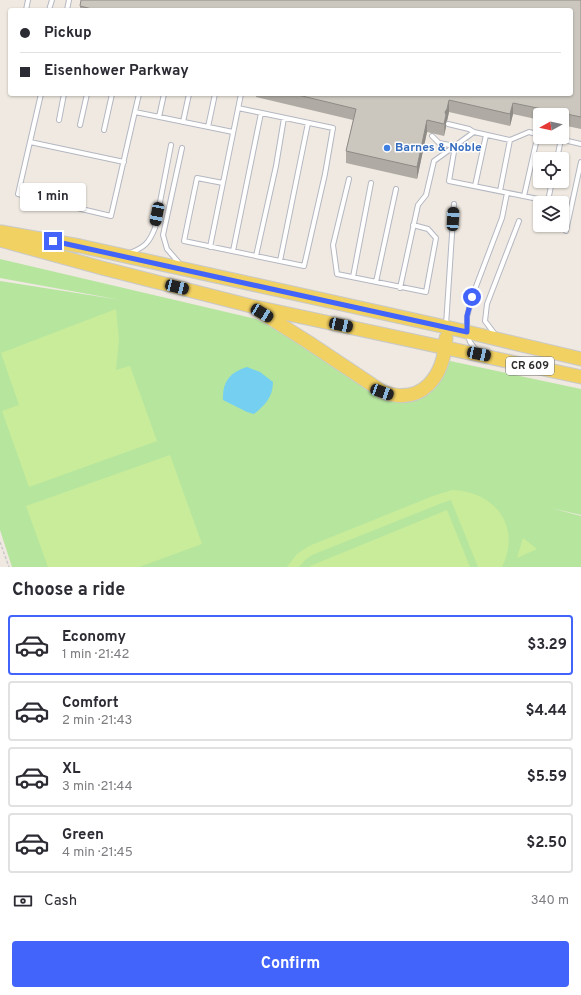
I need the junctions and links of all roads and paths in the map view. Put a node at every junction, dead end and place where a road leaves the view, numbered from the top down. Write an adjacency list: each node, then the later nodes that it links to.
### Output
1 (41, 96): 29 (lane)
2 (64, 96): 15 (lane)
3 (87, 96): 19 (lane)
4 (112, 96): 21 (lane)
5 (139, 96): 11 (lane)
6 (164, 96): 13 (lane)
7 (189, 96): 16 (lane)
8 (215, 96): 20 (lane)
9 (241, 96): 10 (lane)
10 (238, 108): 12 (lane); 22 (lane)
11 (135, 112): 13 (lane); 35 (lane)
12 (261, 113): 14 (lane); 53 (lane)
13 (159, 117): 16 (lane)
14 (284, 118): 17 (lane); 55 (lane)
15 (59, 120)
16 (183, 122): 20 (lane)
17 (308, 123): 56 (lane); 56 (lane)
18 (448, 124): 23 (lane)
19 (80, 125)
20 (208, 127): 22 (lane)
21 (104, 130)
22 (233, 132): 38 (lane)
23 (474, 132): 25 (lane); 33 (lane)
24 (533, 133): 27 (lane)
25 (486, 135): 27 (lane); 40 (lane)
26 (432, 136): 33 (lane)
27 (510, 140): 42 (lane)
28 (569, 141): 31 (lane)
29 (30, 142): 35 (lane); 35 (lane)
30 (537, 144): 44 (lane)
31 (581, 144)
32 (171, 145): 54 (lane)
33 (455, 146): 40 (lane); 49 (lane)
34 (182, 148): 57 (lane)
35 (124, 162)
36 (581, 162): 47 (lane)
37 (349, 179): 58 (lane)
38 (223, 183): 52 (lane); 52 (lane)
39 (371, 183): 58 (lane)
40 (475, 186): 42 (lane)
41 (396, 189): 59 (lane)
42 (500, 191): 43 (lane)
43 (507, 193): 44 (lane); 63 (lane)
44 (524, 196): 45 (lane)
45 (533, 198)
46 (454, 204): 62 (lane)
47 (569, 217)
48 (519, 221): 64 (lane)
49 (413, 225): 60 (lane); 60 (lane)
50 (0, 232): 54 (main road, CR 609)
51 (0, 240): 61 (main road, CR 609)
52 (210, 247): 53 (lane)
53 (232, 252): 55 (lane)
54 (123, 256): 57 (main road, CR 609)
55 (256, 256): 56 (lane)
56 (280, 261)
57 (186, 270): 62 (main road, CR 609)
58 (353, 277): 59 (lane)
59 (376, 282): 60 (lane)
60 (400, 288)
61 (251, 306): 65 (main road, CR 609); 65 (main road)
62 (446, 327): 63 (main road, CR 609); 65 (main road)
63 (467, 332): 64 (main road, CR 609); 66 (lane)
64 (504, 341): 67 (main road, CR 609)
65 (445, 347): 66 (main road, CR 609)
66 (479, 354): 68 (main road, CR 609)
67 (581, 359)
68 (581, 377)
69 (0, 542): 70 (path)
70 (9, 567)

